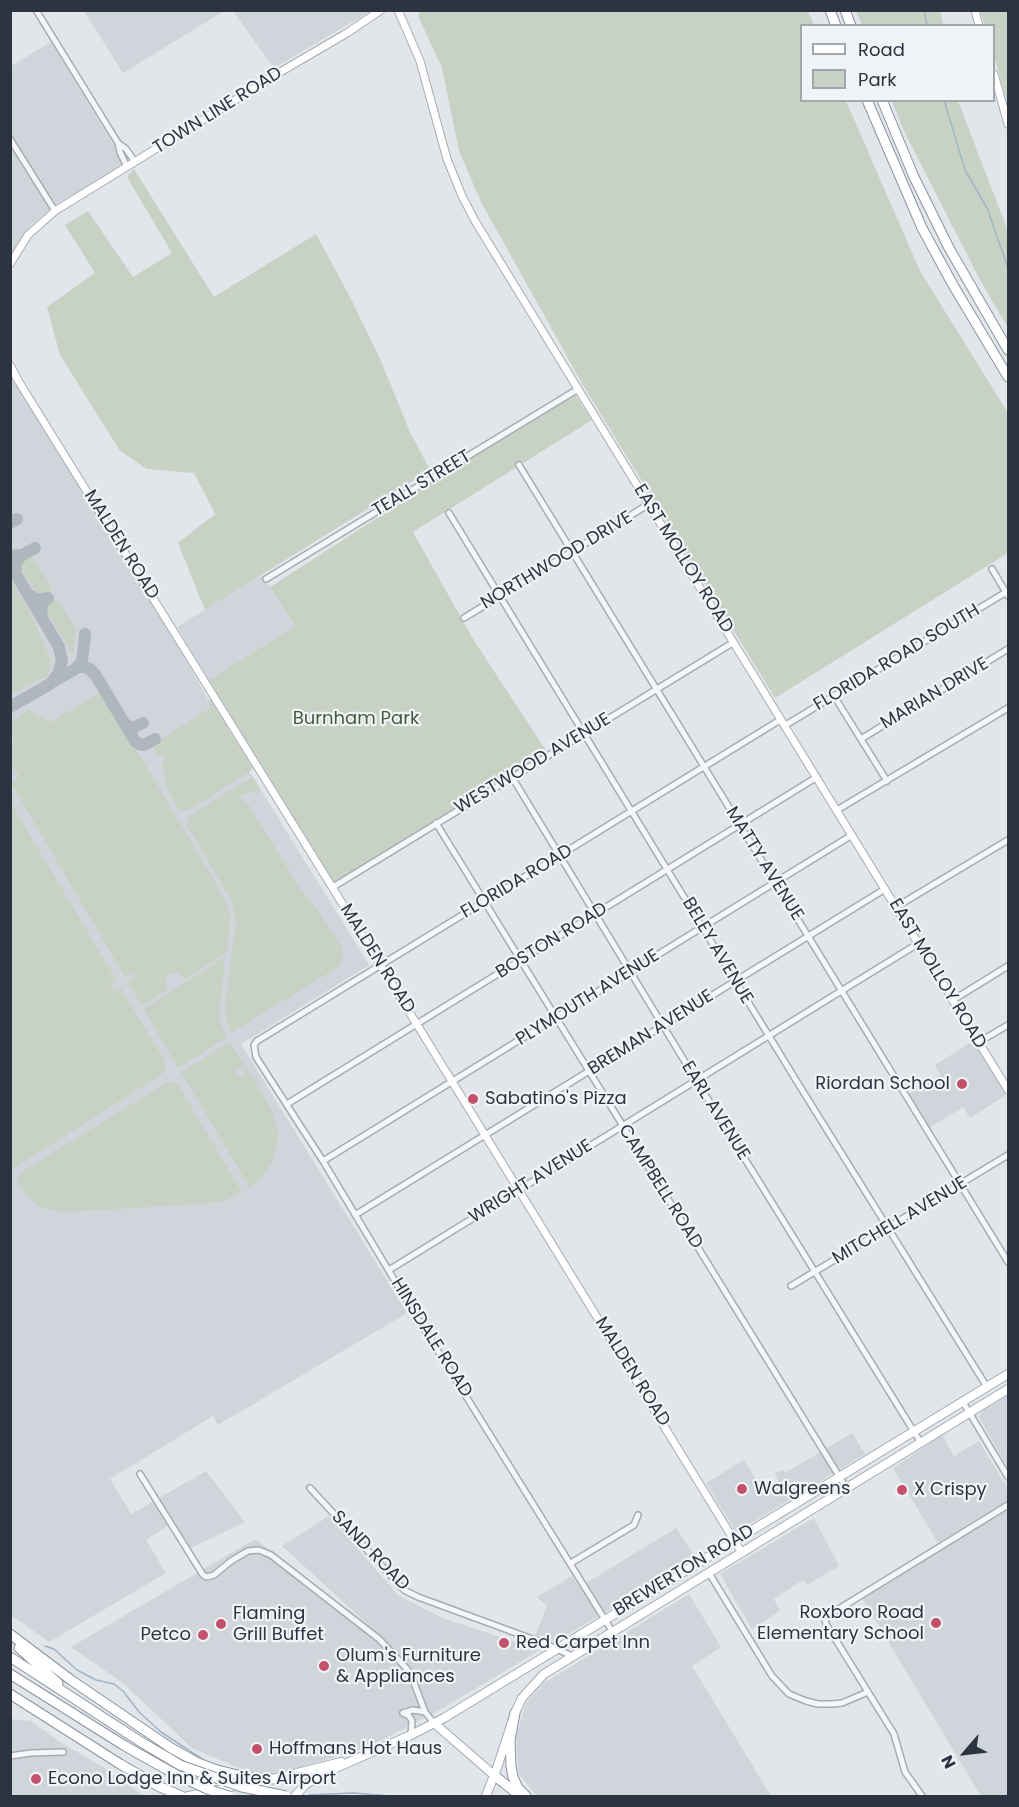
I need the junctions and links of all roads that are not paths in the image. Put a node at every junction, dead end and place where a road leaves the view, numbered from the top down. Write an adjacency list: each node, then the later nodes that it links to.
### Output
1 (36, 10): 9 (street)
2 (381, 10): 10 (street, TOWN LINE ROAD)
3 (398, 10): 17 (street, EAST MOLLOY ROAD)
4 (995, 81): 7 (street)
5 (868, 102): 16 (highway)
6 (883, 102): 14 (highway)
7 (1008, 124)
8 (10, 139): 12 (street)
9 (118, 143): 10 (street); 11 (street)
10 (135, 162): 11 (street, TOWN LINE ROAD)
11 (127, 167): 12 (street, TOWN LINE ROAD)
12 (56, 210): 13 (street)
13 (10, 264)
14 (1008, 350)
15 (10, 365): 48 (street, MALDEN ROAD)
16 (1008, 377)
17 (578, 389): 19 (street, EAST MOLLOY ROAD); 23 (street, TEALL STREET)
18 (519, 465): 21 (street, MATTY AVENUE)
19 (649, 504): 21 (street, NORTHWOOD DRIVE); 27 (street, EAST MOLLOY ROAD)
20 (449, 513): 25 (street, BELEY AVENUE)
21 (572, 552): 25 (street, NORTHWOOD DRIVE); 29 (street, MATTY AVENUE)
22 (992, 569): 24 (street)
23 (266, 579)
24 (1008, 593): 30 (street, FLORIDA ROAD SOUTH)
25 (500, 596): 26 (street, NORTHWOOD DRIVE); 33 (street, BELEY AVENUE)
26 (464, 618)
27 (734, 642): 29 (street, WESTWOOD AVENUE); 32 (street, EAST MOLLOY ROAD)
28 (1008, 649): 34 (street, MARIAN DRIVE)
29 (656, 689): 33 (street, WESTWOOD AVENUE); 35 (street, MATTY AVENUE)
30 (834, 696): 32 (street, FLORIDA ROAD SOUTH); 34 (street)
31 (1008, 708): 38 (street)
32 (782, 723): 35 (street, FLORIDA ROAD); 37 (street, EAST MOLLOY ROAD)
33 (584, 733): 36 (street, WESTWOOD AVENUE); 40 (street, BELEY AVENUE)
34 (861, 739): 38 (street)
35 (704, 767): 40 (street, FLORIDA ROAD); 42 (street, MATTY AVENUE)
36 (512, 777): 41 (street, WESTWOOD AVENUE); 45 (street, EARL AVENUE)
37 (817, 777): 39 (street, EAST MOLLOY ROAD); 42 (street, BOSTON ROAD)
38 (887, 781): 39 (street)
39 (837, 810): 43 (street, EAST MOLLOY ROAD)
40 (632, 811): 45 (street, FLORIDA ROAD); 46 (street, BELEY AVENUE)
41 (436, 823): 48 (street, WESTWOOD AVENUE); 50 (street, CAMPBELL ROAD)
42 (739, 824): 46 (street, BOSTON ROAD); 47 (street, MATTY AVENUE)
43 (852, 835): 47 (street, PLYMOUTH AVENUE); 49 (street, EAST MOLLOY ROAD)
44 (1008, 840): 51 (street)
45 (560, 856): 50 (street, FLORIDA ROAD); 52 (street, EARL AVENUE)
46 (667, 869): 52 (street, BOSTON ROAD); 53 (street, BELEY AVENUE)
47 (775, 882): 53 (street, PLYMOUTH AVENUE); 54 (street, MATTY AVENUE)
48 (333, 887): 57 (street, MALDEN ROAD)
49 (885, 889): 51 (street, EAST MOLLOY ROAD); 54 (street, BREMAN AVENUE)
50 (485, 901): 56 (street, CAMPBELL ROAD); 57 (street, FLORIDA ROAD)
51 (896, 907): 55 (street, EAST MOLLOY ROAD)
52 (595, 914): 56 (street, BOSTON ROAD); 59 (street, EARL AVENUE)
53 (702, 927): 59 (street, PLYMOUTH AVENUE); 60 (street, BELEY AVENUE)
54 (808, 936): 60 (street, BREMAN AVENUE); 61 (street, MATTY AVENUE)
55 (918, 943): 61 (street, WRIGHT AVENUE); 62 (street, EAST MOLLOY ROAD)
56 (521, 960): 63 (street, CAMPBELL ROAD); 64 (street, BOSTON ROAD)
57 (381, 966): 64 (street, MALDEN ROAD); 69 (street, FLORIDA ROAD)
58 (1008, 966): 62 (street)
59 (630, 972): 63 (street, PLYMOUTH AVENUE); 66 (street, EARL AVENUE)
60 (736, 981): 66 (street, BREMAN AVENUE); 67 (street, BELEY AVENUE)
61 (841, 991): 67 (street, WRIGHT AVENUE); 79 (street, MATTY AVENUE)
62 (953, 1000): 68 (street, EAST MOLLOY ROAD)
63 (556, 1018): 70 (street, CAMPBELL ROAD); 72 (street, PLYMOUTH AVENUE)
64 (417, 1024): 72 (street, MALDEN ROAD); 74 (street, BOSTON ROAD)
65 (1008, 1025): 68 (street)
66 (663, 1026): 70 (street, BREMAN AVENUE); 71 (street, EARL AVENUE)
67 (769, 1035): 71 (street, WRIGHT AVENUE); 82 (street, BELEY AVENUE)
68 (979, 1042): 73 (street, EAST MOLLOY ROAD)
69 (254, 1045): 74 (street, HINSDALE ROAD)
70 (589, 1072): 75 (street, CAMPBELL ROAD); 76 (street, BREMAN AVENUE)
71 (696, 1080): 75 (street, WRIGHT AVENUE); 85 (street, EARL AVENUE)
72 (452, 1081): 76 (street, MALDEN ROAD); 78 (street, PLYMOUTH AVENUE)
73 (1008, 1088)
74 (287, 1104): 78 (street, HINSDALE ROAD)
75 (622, 1126): 80 (street, WRIGHT AVENUE); 95 (street, CAMPBELL ROAD)
76 (486, 1135): 80 (street, MALDEN ROAD); 81 (street, BREMAN AVENUE)
77 (1008, 1155): 79 (street, MITCHELL AVENUE)
78 (322, 1161): 81 (street, HINSDALE ROAD)
79 (960, 1184): 82 (street, MITCHELL AVENUE); 83 (street, MATTY AVENUE)
80 (519, 1189): 84 (street, WRIGHT AVENUE); 101 (street, MALDEN ROAD)
81 (355, 1215): 84 (street, HINSDALE ROAD)
82 (888, 1228): 85 (street, MITCHELL AVENUE); 88 (street, BELEY AVENUE)
83 (1008, 1262)
84 (389, 1270): 103 (street, HINSDALE ROAD)
85 (816, 1272): 86 (street, MITCHELL AVENUE); 92 (street, EARL AVENUE)
86 (791, 1286)
87 (1008, 1374): 88 (main road, BREWERTON ROAD)
88 (987, 1387): 90 (main road, BREWERTON ROAD)
89 (1008, 1389): 91 (main road, BREWERTON ROAD)
90 (963, 1402): 91 (street); 92 (main road, BREWERTON ROAD)
91 (970, 1413): 93 (main road, BREWERTON ROAD); 96 (street)
92 (914, 1432): 93 (street, EARL AVENUE); 95 (main road, BREWERTON ROAD)
93 (921, 1443): 98 (main road, BREWERTON ROAD)
94 (140, 1473): 116 (street)
95 (839, 1477): 98 (street, CAMPBELL ROAD); 101 (main road, BREWERTON ROAD)
96 (1008, 1477)
97 (310, 1488): 109 (street, SAND ROAD)
98 (847, 1489): 102 (main road, BREWERTON ROAD)
99 (1008, 1505): 113 (street)
100 (638, 1515): 103 (street)
101 (735, 1541): 102 (street, MALDEN ROAD); 105 (main road, BREWERTON ROAD)
102 (742, 1553): 104 (main road, BREWERTON ROAD)
103 (571, 1563): 105 (street, HINSDALE ROAD)
104 (709, 1573): 106 (main road, BREWERTON ROAD); 113 (street)
105 (605, 1620): 106 (street, HINSDALE ROAD); 109 (main road, BREWERTON ROAD)
106 (612, 1631): 110 (main road, BREWERTON ROAD)
107 (10, 1634): 124 (highway)
108 (10, 1640): 115 (highway)
109 (556, 1649): 110 (street, SAND ROAD); 118 (main road, BREWERTON ROAD)
110 (572, 1656): 117 (main road, BREWERTON ROAD)
111 (10, 1657): 115 (highway)
112 (10, 1675): 127 (highway, bridge)
113 (868, 1692): 132 (street)
114 (10, 1694): 125 (highway)
115 (80, 1702): 128 (highway, bridge)
116 (425, 1712): 118 (street); 119 (street)
117 (514, 1713): 123 (main road, BREWERTON ROAD); 131 (highway)
118 (434, 1723): 119 (main road, BREWERTON ROAD); 123 (main road)
119 (411, 1735): 121 (main road, BREWERTON ROAD)
120 (63, 1752): 122 (street)
121 (371, 1753): 124 (main road); 129 (main road, BREWERTON ROAD)
122 (10, 1756)
123 (495, 1776): 130 (main road, BREWERTON ROAD); 131 (highway)
124 (273, 1779): 126 (street)
125 (181, 1797)
126 (186, 1797)
127 (230, 1797)
128 (286, 1797)
129 (295, 1797)
130 (486, 1797)
131 (524, 1797)
132 (922, 1797)

